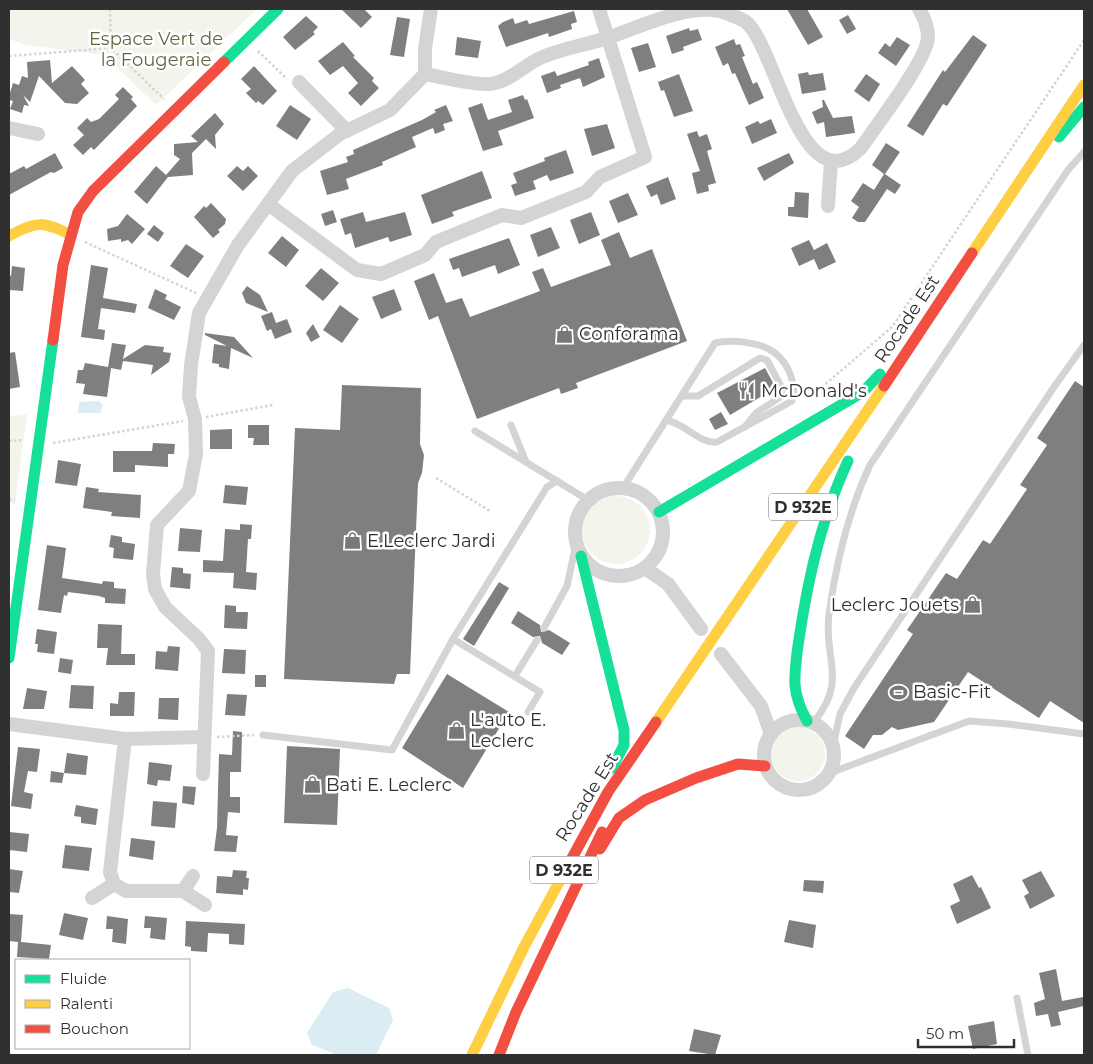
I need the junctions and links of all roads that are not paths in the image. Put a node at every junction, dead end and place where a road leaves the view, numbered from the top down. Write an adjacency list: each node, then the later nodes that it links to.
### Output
1 (278, 9): 19 (main road)
2 (431, 9): 6 (street)
3 (599, 9): 5 (street)
4 (919, 9): 14 (street)
5 (608, 38): 6 (street); 14 (street); 17 (street)
6 (425, 74): 11 (street)
7 (300, 82): 11 (street)
8 (1084, 85): 15 (main road, Rocade Est / D 932E)
9 (1084, 108): 15 (main road)
10 (9, 128): 12 (street)
11 (347, 131): 17 (street)
12 (38, 134)
13 (1084, 152): 48 (lane)
14 (831, 161): 18 (street)
15 (1022, 180): 16 (main road, Rocade Est / D 932E)
16 (1009, 198): 21 (main road, Rocade Est / D 932E); 32 (main road)
17 (268, 204): 53 (street)
18 (828, 206)
19 (71, 235): 20 (main road); 42 (main road)
20 (9, 236)
21 (930, 317): 44 (main road, Rocade Est / D 932E); 48 (main road)
22 (1084, 345): 55 (lane)
23 (682, 396): 24 (lane); 26 (lane); 26 (lane)
24 (666, 420): 26 (lane); 30 (lane)
25 (511, 425): 28 (lane)
26 (743, 429)
27 (475, 431): 28 (lane)
28 (526, 462): 29 (lane)
29 (557, 481): 31 (lane); 39 (lane)
30 (623, 488): 31 (street); 32 (street)
31 (588, 500): 33 (street)
32 (659, 512): 34 (street)
33 (578, 550): 35 (street); 37 (lane); 66 (main road)
34 (658, 554): 35 (street); 36 (street)
35 (645, 568): 36 (street)
36 (668, 584): 38 (street)
37 (544, 628)
38 (701, 629)
39 (453, 640): 43 (lane); 52 (lane)
40 (538, 640): 43 (lane)
41 (721, 654): 45 (street)
42 (9, 658)
43 (515, 676): 46 (lane)
44 (674, 696): 59 (main road, Rocade Est / D 932E); 66 (main road, Rocade Est / D 932E)
45 (761, 706): 47 (street); 50 (street)
46 (528, 712)
47 (786, 722): 48 (street); 50 (street)
48 (810, 722): 55 (street)
49 (9, 724): 54 (street)
50 (771, 734): 56 (street)
51 (1084, 734): 57 (lane)
52 (263, 735)
53 (203, 737): 54 (street); 58 (street)
54 (125, 739): 62 (street)
55 (833, 746): 57 (street)
56 (765, 766): 57 (street); 68 (main road)
57 (830, 773)
58 (203, 774)
59 (622, 793)
60 (613, 810): 68 (main road, Rocade Est / D 932E)
61 (193, 876): 63 (street)
62 (114, 884): 63 (street); 64 (street)
63 (183, 891): 65 (street)
64 (92, 898)
65 (205, 905)
66 (524, 947): 69 (main road, Rocade Est / D 932E)
67 (1017, 998): 71 (lane)
68 (516, 1012): 70 (main road, Rocade Est / D 932E)
69 (472, 1055)
70 (499, 1055)
71 (1028, 1055)

